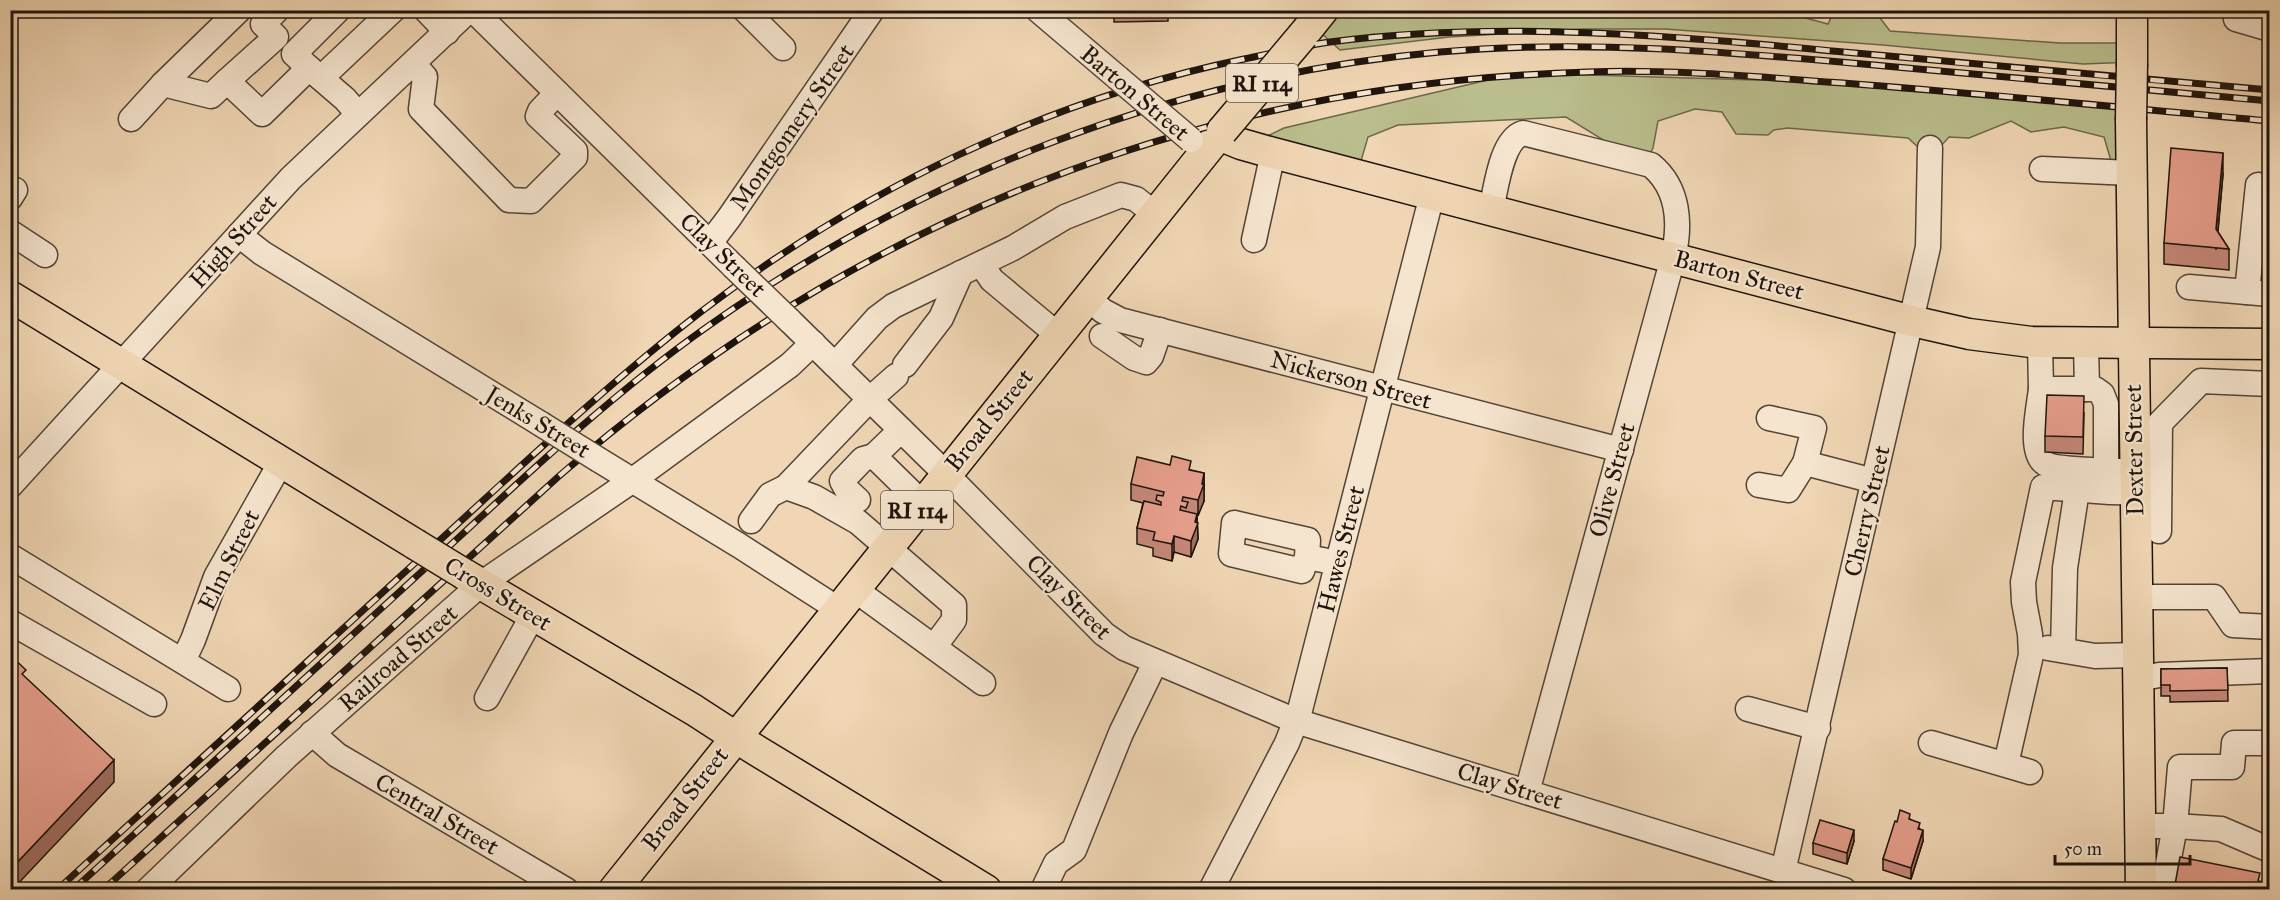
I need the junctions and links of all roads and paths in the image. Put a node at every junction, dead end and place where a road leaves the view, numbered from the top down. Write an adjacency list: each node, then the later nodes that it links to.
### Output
1 (240, 10): 12 (street); 19 (street)
2 (338, 10): 17 (street)
3 (393, 10): 17 (street)
4 (426, 10): 14 (street)
5 (471, 10): 14 (street, High Street); 20 (street, Clay Street)
6 (745, 10): 15 (street)
7 (872, 10): 37 (street, Montgomery Street)
8 (2132, 10): 27 (main road, Dexter Street, bridge)
9 (2239, 10): 13 (street)
10 (1039, 11): 23 (street, Barton Street, bridge)
11 (1317, 17): 23 (main road, Broad Street / RI 114, bridge)
12 (272, 24): 17 (street); 18 (street)
13 (2270, 29)
14 (447, 32): 16 (street, High Street)
15 (783, 48)
16 (413, 64): 20 (street); 21 (street, High Street)
17 (308, 67): 18 (street); 21 (street)
18 (227, 81): 19 (street)
19 (163, 84): 22 (street)
20 (557, 93): 37 (street, Clay Street)
21 (358, 114): 35 (street, High Street)
22 (131, 119)
23 (1209, 139): 25 (main road, Barton Street); 33 (main road, Broad Street / RI 114)
24 (1930, 148): 45 (street, Cherry Street)
25 (1273, 153): 30 (main road, Barton Street); 36 (street)
26 (2042, 169): 27 (street)
27 (2131, 173): 53 (main road, Dexter Street)
28 (2258, 185): 42 (street)
29 (10, 188): 31 (street)
30 (1432, 195): 32 (main road, Barton Street); 61 (street, Hawes Street)
31 (10, 198)
32 (1491, 210): 39 (main road, Barton Street); 39 (street, Olive Street)
33 (1155, 214): 40 (street); 44 (main road, Broad Street / RI 114)
34 (10, 232): 38 (street)
35 (239, 234): 56 (street, High Street); 71 (street, Jenks Street, bridge)
36 (1254, 240)
37 (710, 243): 51 (street, Clay Street, bridge)
38 (45, 255)
39 (1673, 258): 45 (main road, Barton Street); 66 (street, Olive Street)
40 (971, 268): 47 (street); 49 (street); 57 (street)
41 (2189, 287): 42 (street)
42 (2258, 293)
43 (10, 296): 56 (main road, Cross Street)
44 (1088, 298): 46 (street, Nickerson Street); 47 (main road, Broad Street / RI 114)
45 (1912, 321): 50 (main road, Barton Street); 72 (street, Cherry Street)
46 (1160, 330): 48 (street); 61 (street, Nickerson Street)
47 (1058, 335): 70 (main road, Broad Street / RI 114)
48 (1102, 336)
49 (925, 339): 59 (street); 59 (street)
50 (2040, 342): 52 (main road, Barton Street); 62 (street)
51 (813, 343): 57 (street, Clay Street); 71 (street, Railroad Street)
52 (2086, 344): 53 (main road, Barton Street); 63 (street)
53 (2133, 344): 54 (main road, Barton Street); 73 (main road, Dexter Street)
54 (2199, 344): 55 (main road, Barton Street); 58 (street)
55 (2270, 344)
56 (121, 364): 68 (main road, Cross Street); 75 (street, High Street)
57 (835, 365): 59 (street, Clay Street)
58 (2201, 381): 60 (street); 73 (street)
59 (888, 382): 65 (street, Clay Street); 76 (street)
60 (2270, 384)
61 (1383, 388): 66 (street, Nickerson Street); 85 (street, Hawes Street)
62 (2041, 389): 63 (street); 73 (street)
63 (2087, 389): 73 (street)
64 (1769, 418): 69 (street)
65 (901, 430): 67 (street); 70 (street, Clay Street)
66 (1621, 450): 112 (street, Olive Street)
67 (874, 456): 78 (street); 79 (street)
68 (281, 462): 86 (main road, Cross Street, bridge); 95 (street, Elm Street)
69 (1805, 463): 72 (street); 74 (street)
70 (946, 474): 79 (main road, Broad Street / RI 114); 96 (street, Clay Street)
71 (633, 480): 81 (street, Jenks Street); 86 (street, Railroad Street)
72 (1874, 481): 105 (street, Cherry Street)
73 (2134, 482): 77 (street); 80 (street); 87 (main road, Dexter Street)
74 (1759, 485)
75 (10, 486)
76 (786, 487): 81 (street); 82 (street)
77 (2077, 490): 92 (street); 94 (street)
78 (858, 500)
79 (922, 503): 82 (main road, Broad Street / RI 114)
80 (2159, 531)
81 (745, 534): 88 (street, Jenks Street)
82 (886, 548): 88 (main road, Broad Street / RI 114); 93 (street)
83 (10, 556): 95 (street)
84 (1307, 557): 85 (street)
85 (1338, 563): 104 (street, Hawes Street)
86 (473, 579): 89 (main road, Cross Street); 106 (street, Railroad Street)
87 (2136, 597): 91 (street); 97 (main road, Dexter Street)
88 (846, 599): 93 (street, Jenks Street); 107 (main road, Broad Street / RI 114)
89 (533, 615): 101 (street); 107 (main road, Cross Street)
90 (10, 622): 102 (street)
91 (2270, 627)
92 (2031, 645): 94 (street); 110 (street)
93 (934, 647): 99 (street, Jenks Street)
94 (2063, 650): 97 (street)
95 (183, 661): 100 (street)
96 (1155, 663): 104 (street, Clay Street); 122 (street)
97 (2137, 667): 98 (street); 113 (main road, Dexter Street)
98 (2270, 671)
99 (983, 683)
100 (228, 689)
101 (487, 698)
102 (154, 704)
103 (1748, 709): 105 (street)
104 (1296, 721): 112 (street, Clay Street); 123 (street, Hawes Street)
105 (1818, 728): 116 (street, Cherry Street)
106 (312, 733): 119 (street, Railroad Street); 120 (street, Central Street)
107 (735, 737): 118 (main road, Cross Street); 121 (main road, Broad Street / RI 114)
108 (1930, 743): 110 (street)
109 (2270, 743): 114 (street)
110 (2006, 764): 111 (street)
111 (2030, 772)
112 (1527, 792): 116 (street, Clay Street)
113 (2141, 826): 114 (street); 117 (main road, Dexter Street)
114 (2175, 826): 115 (street); 117 (street)
115 (2270, 850)
116 (1783, 871): 124 (street, Clay Street)
117 (2156, 882)
118 (980, 888)
119 (148, 890)
120 (566, 890)
121 (614, 890)
122 (1043, 890)
123 (1211, 890)
124 (1844, 890)

